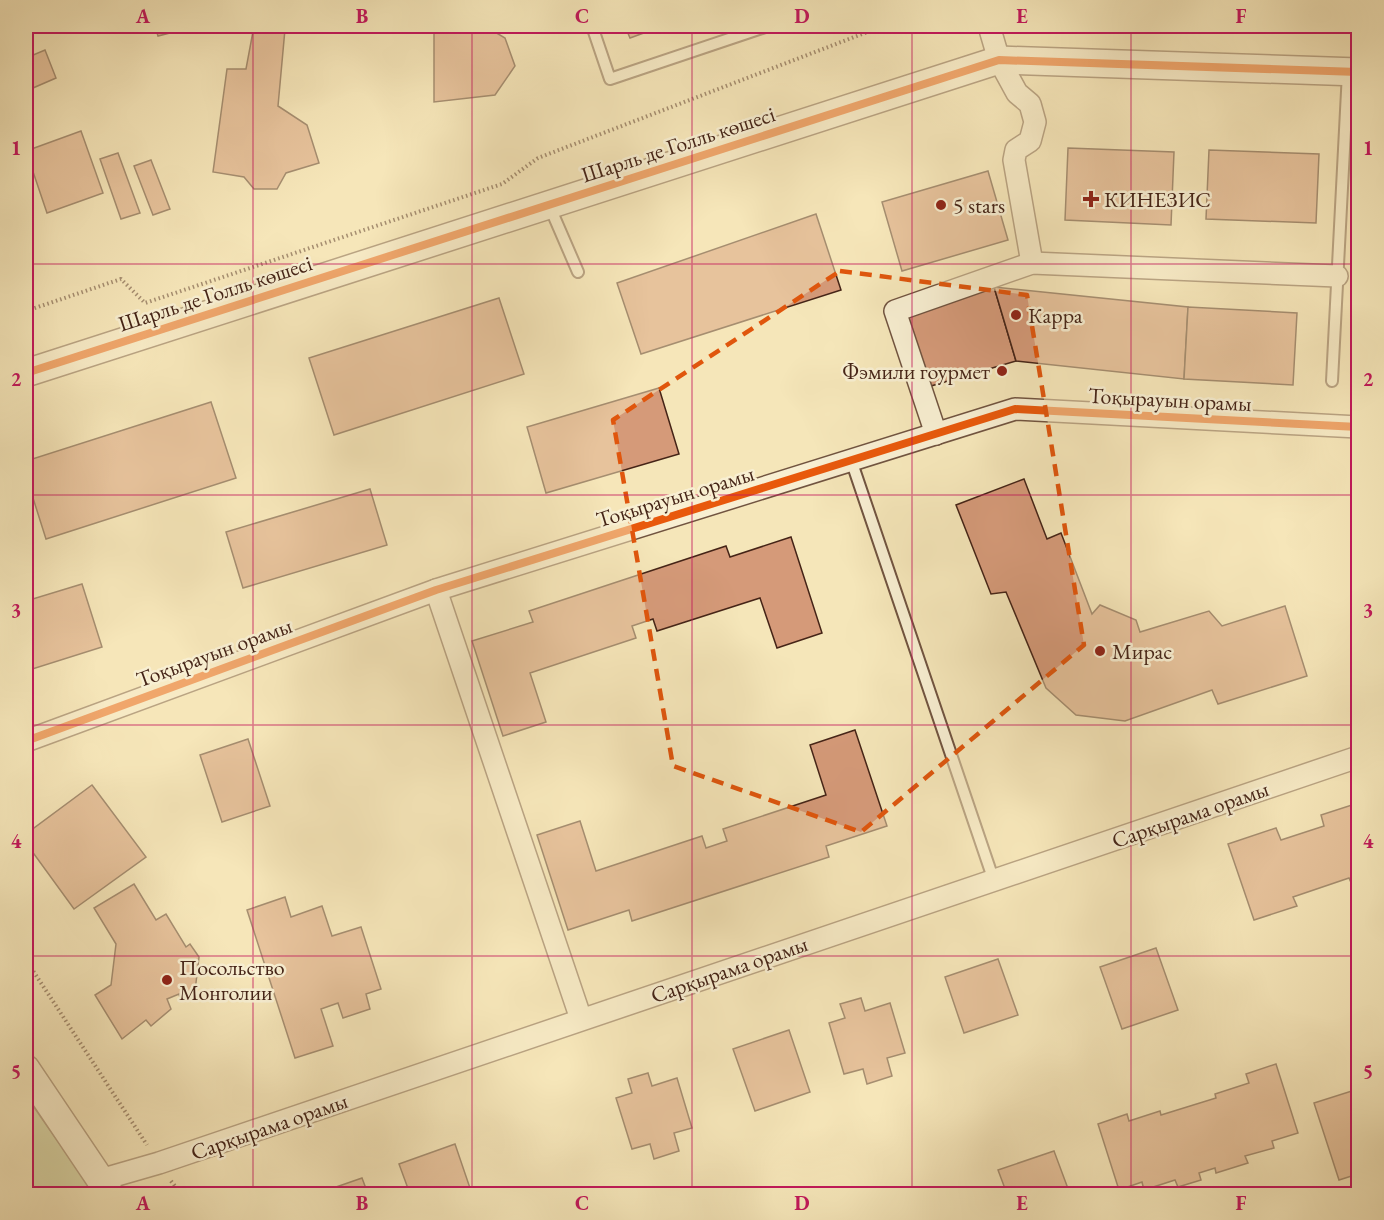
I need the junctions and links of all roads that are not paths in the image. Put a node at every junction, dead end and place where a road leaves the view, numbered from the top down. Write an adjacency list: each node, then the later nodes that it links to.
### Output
1 (592, 26): 2 (lane)
2 (768, 26)
3 (989, 26): 4 (street)
4 (999, 60): 5 (street, Шарль де Голль көшесі); 6 (street, Шарль де Голль көшесі); 7 (street)
5 (1353, 72): 9 (lane)
6 (549, 205): 8 (lane); 10 (street, Шарль де Голль көшесі)
7 (1032, 263): 9 (street); 13 (street)
8 (578, 272)
9 (1337, 276): 11 (lane)
10 (26, 374)
11 (1332, 381)
12 (1359, 427): 13 (street, Тоқырауын орамы)
13 (936, 434): 14 (street, Тоқырауын орамы)
14 (851, 460): 15 (street, Тоқырауын орамы); 18 (lane)
15 (436, 590): 16 (street, Тоқырауын орамы); 19 (street)
16 (26, 741)
17 (1359, 757): 18 (street, Сарқырама орамы)
18 (993, 880): 19 (street, Сарқырама орамы)
19 (581, 1019): 21 (street, Сарқырама орамы)
20 (26, 1069): 21 (street)
21 (105, 1187)

